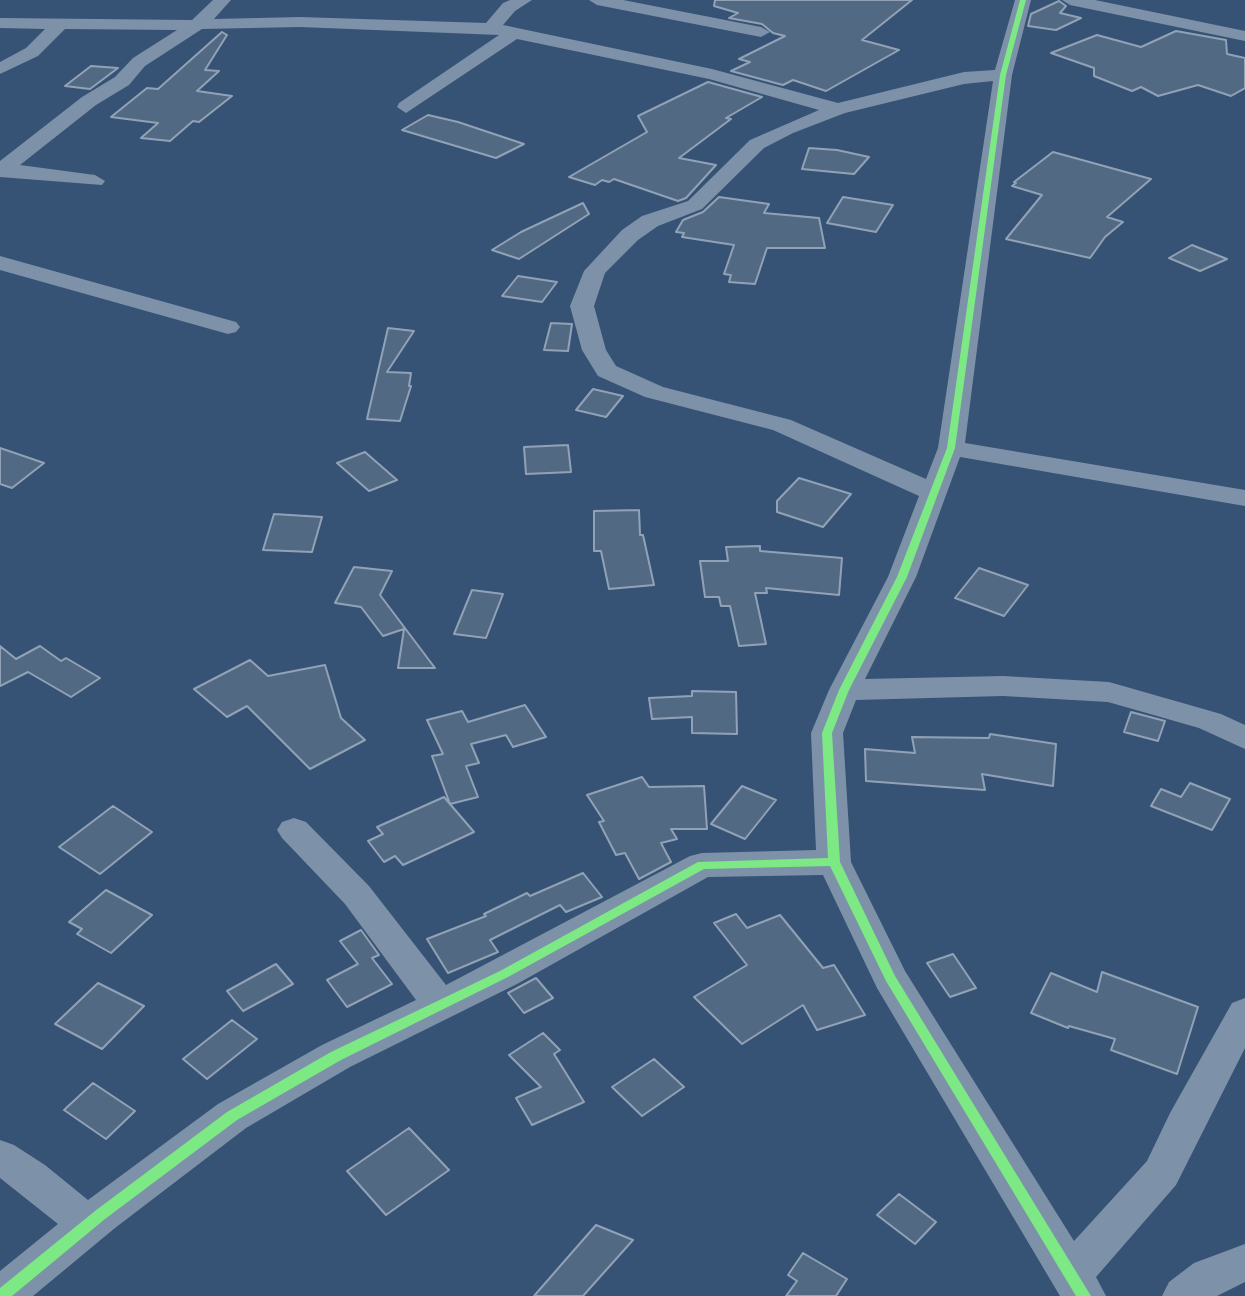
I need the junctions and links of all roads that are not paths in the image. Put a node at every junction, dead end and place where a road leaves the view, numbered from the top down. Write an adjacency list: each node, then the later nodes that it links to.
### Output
1 (223, 0): 8 (street)
2 (524, 0): 9 (street)
3 (597, 0): 10 (street)
4 (1023, 0): 14 (street)
5 (1070, 0): 12 (street)
6 (0, 23): 7 (street)
7 (61, 23): 8 (street); 13 (street)
8 (196, 24): 9 (street); 17 (street)
9 (491, 28): 11 (street)
10 (761, 32)
11 (514, 33): 15 (street); 16 (street)
12 (1245, 36)
13 (0, 69)
14 (1003, 75): 16 (street); 21 (street)
15 (406, 107)
16 (838, 109): 22 (street)
17 (1, 170): 18 (street)
18 (95, 181)
19 (0, 263): 20 (street)
20 (228, 327)
21 (951, 448): 22 (street); 23 (street)
22 (936, 493): 24 (street)
23 (1245, 498)
24 (844, 690): 25 (street); 27 (street)
25 (1245, 738)
26 (294, 830): 28 (street)
27 (834, 862): 28 (street); 33 (street)
28 (439, 1004): 31 (street)
29 (1245, 1013): 33 (street)
30 (0, 1157): 31 (street)
31 (88, 1225): 34 (street)
32 (1245, 1263): 35 (street)
33 (1078, 1284)
34 (1, 1296)
35 (1184, 1296)

